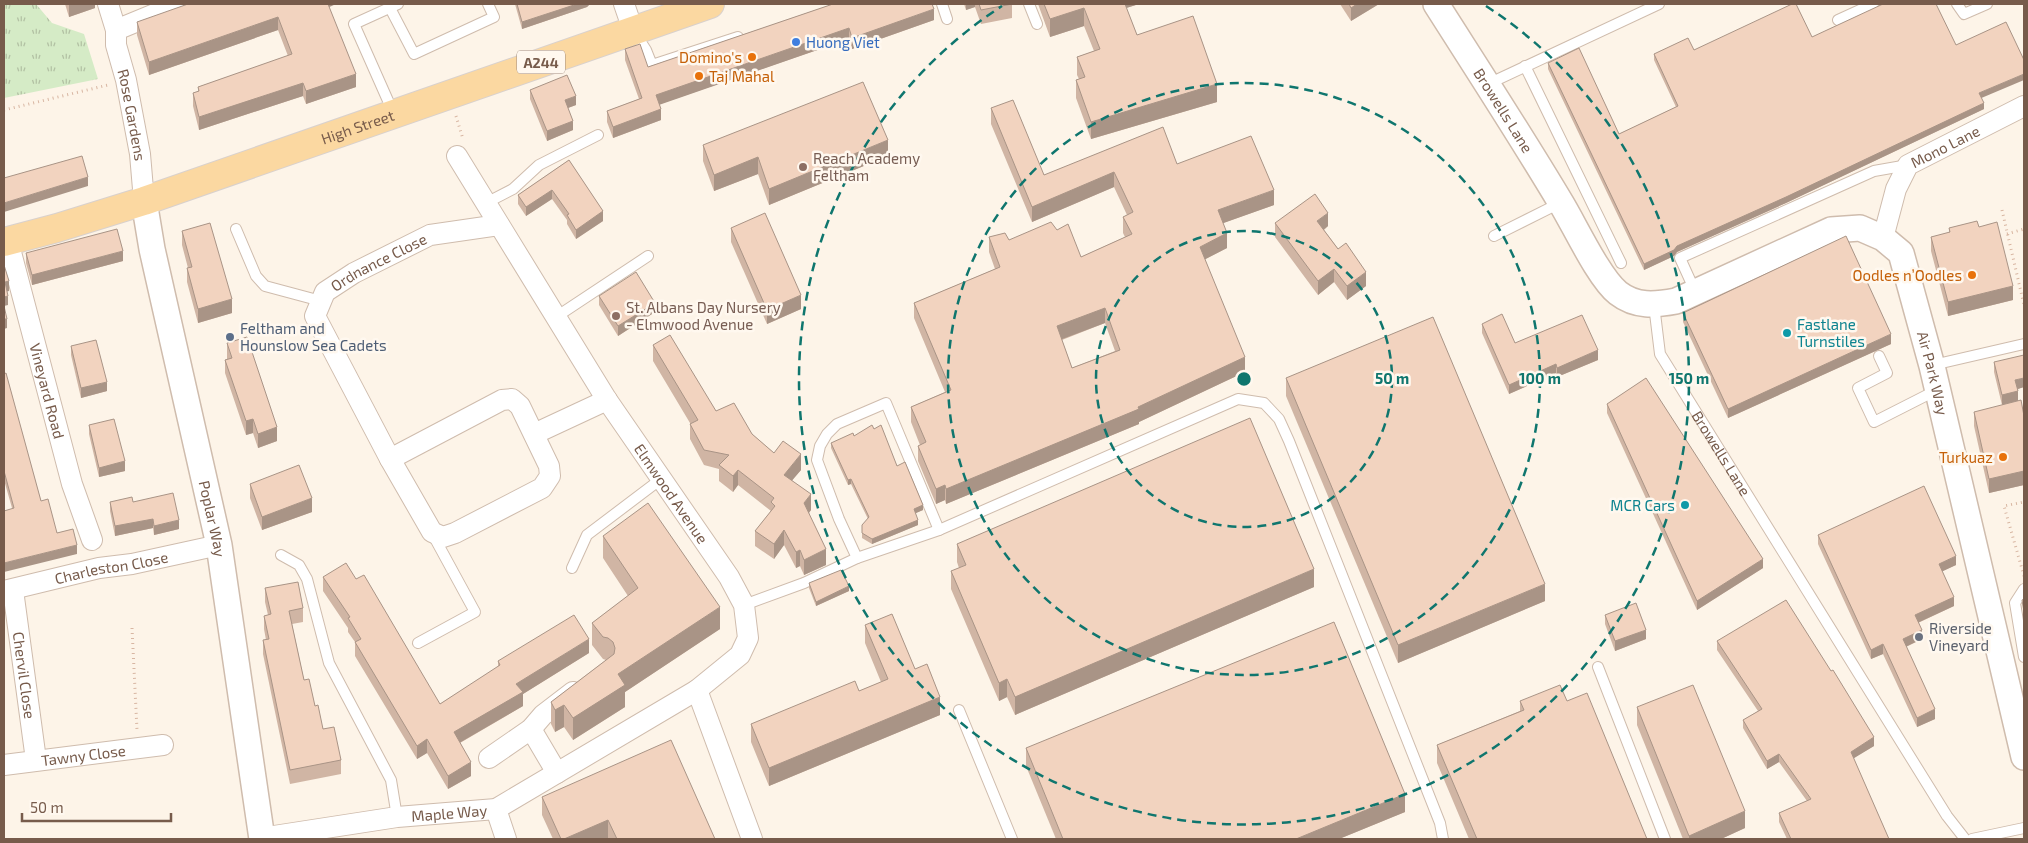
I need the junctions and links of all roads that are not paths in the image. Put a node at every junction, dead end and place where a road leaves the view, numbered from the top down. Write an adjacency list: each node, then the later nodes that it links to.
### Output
1 (108, 4): 17 (street, Rose Gardens)
2 (179, 4): 17 (street)
3 (488, 4): 13 (lane)
4 (624, 4): 18 (street)
5 (710, 4): 18 (main road, High Street / A244)
6 (942, 4): 14 (lane)
7 (1029, 4): 16 (lane)
8 (1436, 4): 21 (street, Browells Lane)
9 (1659, 4): 20 (lane)
10 (1873, 4): 15 (lane)
11 (1957, 4): 12 (lane)
12 (1987, 4)
13 (394, 6): 23 (lane)
14 (947, 19)
15 (1838, 20)
16 (1036, 24)
17 (116, 30): 27 (street, Rose Gardens)
18 (633, 30): 19 (lane); 23 (main road, High Street / A244)
19 (745, 34)
20 (1525, 66): 21 (lane); 36 (lane)
21 (1487, 84): 28 (street, Browells Lane)
22 (2024, 106): 26 (street, Mono Lane)
23 (393, 113): 27 (main road, High Street / A244)
24 (598, 135): 29 (lane)
25 (457, 156): 29 (street, Elmwood Avenue)
26 (1908, 165): 33 (street, Mono Lane); 37 (lane)
27 (144, 201): 34 (main road, High Street / A244); 52 (street, Poplar Way)
28 (1561, 202): 32 (lane); 39 (street, Browells Lane)
29 (486, 203): 30 (street, Elmwood Avenue)
30 (500, 225): 38 (street, Ordnance Close); 40 (street, Elmwood Avenue)
31 (236, 229): 38 (lane)
32 (1494, 236)
33 (1883, 238): 37 (street, Air Park Way); 43 (street, Air Park Way)
34 (6, 241): 51 (street, Vineyard Road)
35 (648, 256): 40 (lane)
36 (1621, 264)
37 (1695, 292): 39 (street, Air Park Way)
38 (321, 302): 47 (street, Ordnance Close)
39 (1654, 305): 81 (lane, Browells Lane)
40 (556, 317): 45 (street, Elmwood Avenue)
41 (2024, 344): 43 (lane)
42 (1879, 356): 44 (lane)
43 (1932, 366): 44 (street, Air Park Way)
44 (1937, 390): 67 (street, Air Park Way)
45 (607, 400): 46 (street); 48 (street, Elmwood Avenue)
46 (534, 434): 47 (street); 50 (street)
47 (390, 458): 50 (street, Ordnance Close)
48 (661, 479): 55 (lane); 58 (street, Elmwood Avenue)
49 (939, 530): 54 (lane); 54 (lane); 79 (lane)
50 (432, 532): 59 (lane)
51 (92, 540)
52 (219, 545): 57 (street, Charleston Close); 75 (street, Poplar Way)
53 (281, 554): 73 (lane)
54 (857, 558): 58 (lane)
55 (572, 568)
56 (2024, 589): 60 (lane)
57 (8, 590): 69 (street, Chervil Close)
58 (744, 605): 63 (street, Elmwood Avenue)
59 (418, 643)
60 (2024, 658)
61 (1598, 667): 80 (lane)
62 (584, 683): 65 (street)
63 (697, 690): 71 (street, Maple Way); 77 (street)
64 (959, 710): 78 (lane)
65 (531, 729): 68 (street); 71 (street)
66 (163, 745): 69 (street, Tawny Close)
67 (2023, 746)
68 (489, 758)
69 (36, 760): 70 (street, Tawny Close)
70 (4, 765)
71 (557, 773): 72 (street, Maple Way)
72 (496, 810): 73 (street, Maple Way); 76 (street)
73 (397, 817): 75 (street, Maple Way)
74 (2024, 828): 82 (lane)
75 (262, 838)
76 (506, 839)
77 (752, 839)
78 (1012, 839)
79 (1443, 839)
80 (1665, 839)
81 (1965, 839)
82 (1972, 839)

